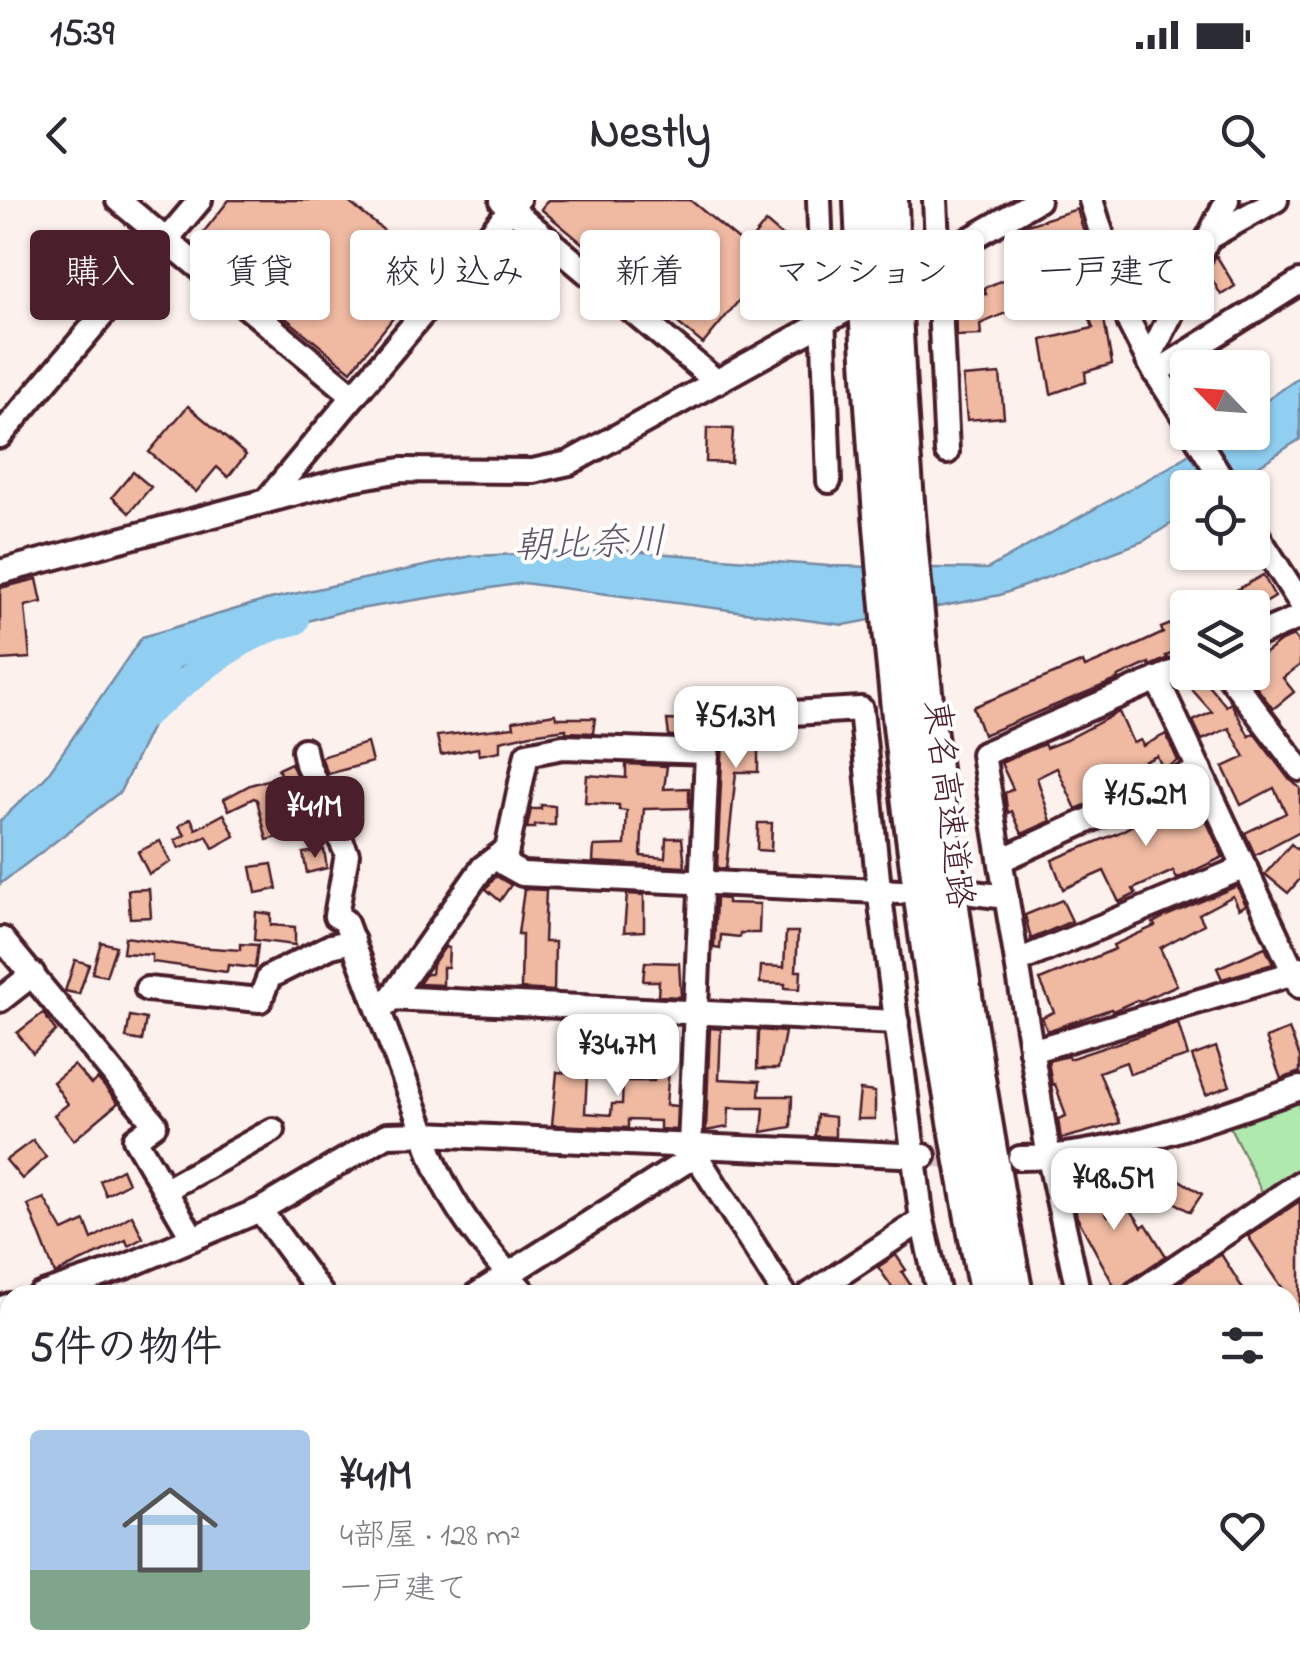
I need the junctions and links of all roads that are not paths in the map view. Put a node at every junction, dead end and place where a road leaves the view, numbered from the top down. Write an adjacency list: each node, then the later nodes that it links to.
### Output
1 (118, 200): 12 (street)
2 (200, 200): 13 (street)
3 (820, 200): 24 (street)
4 (861, 200): 32 (highway, 東名高速道路)
5 (892, 200): 32 (highway, 東名高速道路)
6 (934, 200): 14 (street)
7 (1038, 200): 16 (street)
8 (1092, 200): 25 (street)
9 (1227, 200): 15 (street)
10 (1276, 200): 17 (street)
11 (510, 203): 26 (street); 28 (street)
12 (154, 230)
13 (166, 230)
14 (931, 230)
15 (1212, 230)
16 (984, 231)
17 (1214, 235)
18 (170, 243): 28 (street)
19 (1300, 282): 25 (street)
20 (92, 320): 29 (street)
21 (828, 320): 24 (street)
22 (934, 320): 30 (street)
23 (1175, 320): 25 (street)
24 (822, 323): 26 (street); 31 (street)
25 (1155, 371): 27 (street)
26 (717, 382): 33 (street)
27 (1170, 395)
28 (354, 396): 33 (street)
29 (0, 436)
30 (947, 452)
31 (829, 481)
32 (892, 493): 41 (highway, 東名高速道路)
33 (266, 501): 35 (street)
34 (1270, 555): 36 (street)
35 (0, 572)
36 (1300, 602)
37 (1300, 618): 38 (street)
38 (1270, 630)
39 (1170, 674): 40 (street)
40 (1157, 679): 48 (street); 50 (street)
41 (910, 680): 76 (highway, 東名高速道路); 88 (highway, 東名高速道路)
42 (1240, 690): 47 (street)
43 (709, 708): 46 (street)
44 (761, 710): 53 (street)
45 (304, 750): 57 (street)
46 (707, 752): 49 (street); 52 (street)
47 (1300, 769)
48 (1200, 770): 50 (street); 51 (street)
49 (506, 850): 52 (street); 63 (street)
50 (1001, 860): 55 (street)
51 (1245, 867): 58 (street); 60 (street)
52 (701, 881): 53 (street); 64 (street)
53 (890, 890): 65 (street)
54 (973, 894): 55 (street)
55 (1006, 897): 58 (street)
56 (2, 939): 59 (street)
57 (352, 941): 61 (street); 63 (street)
58 (1018, 961): 66 (street)
59 (32, 974): 62 (street); 75 (street)
60 (1298, 976): 66 (street)
61 (147, 989)
62 (0, 1000)
63 (385, 1006): 64 (street); 69 (street)
64 (696, 1013): 65 (street); 70 (street)
65 (897, 1022): 71 (street)
66 (1031, 1051): 73 (street)
67 (1300, 1088): 73 (street)
68 (273, 1130): 75 (street)
69 (425, 1134): 70 (street); 77 (street); 80 (street)
70 (698, 1150): 71 (street); 80 (street); 85 (street)
71 (919, 1156): 78 (street)
72 (1020, 1158): 73 (street)
73 (1049, 1158): 91 (street)
74 (1300, 1183): 92 (street)
75 (164, 1190): 79 (street)
76 (1000, 1209): 89 (highway, 東名高速道路); 90 (highway)
77 (260, 1210): 79 (street); 82 (street)
78 (922, 1220): 86 (street); 87 (street)
79 (193, 1238): 81 (street)
80 (509, 1276): 83 (street); 84 (street)
81 (70, 1285)
82 (315, 1285)
83 (493, 1285)
84 (517, 1285)
85 (779, 1285)
86 (824, 1285)
87 (937, 1285)
88 (984, 1285)
89 (1014, 1285)
90 (1023, 1285)
91 (1077, 1285)
92 (1149, 1285)

